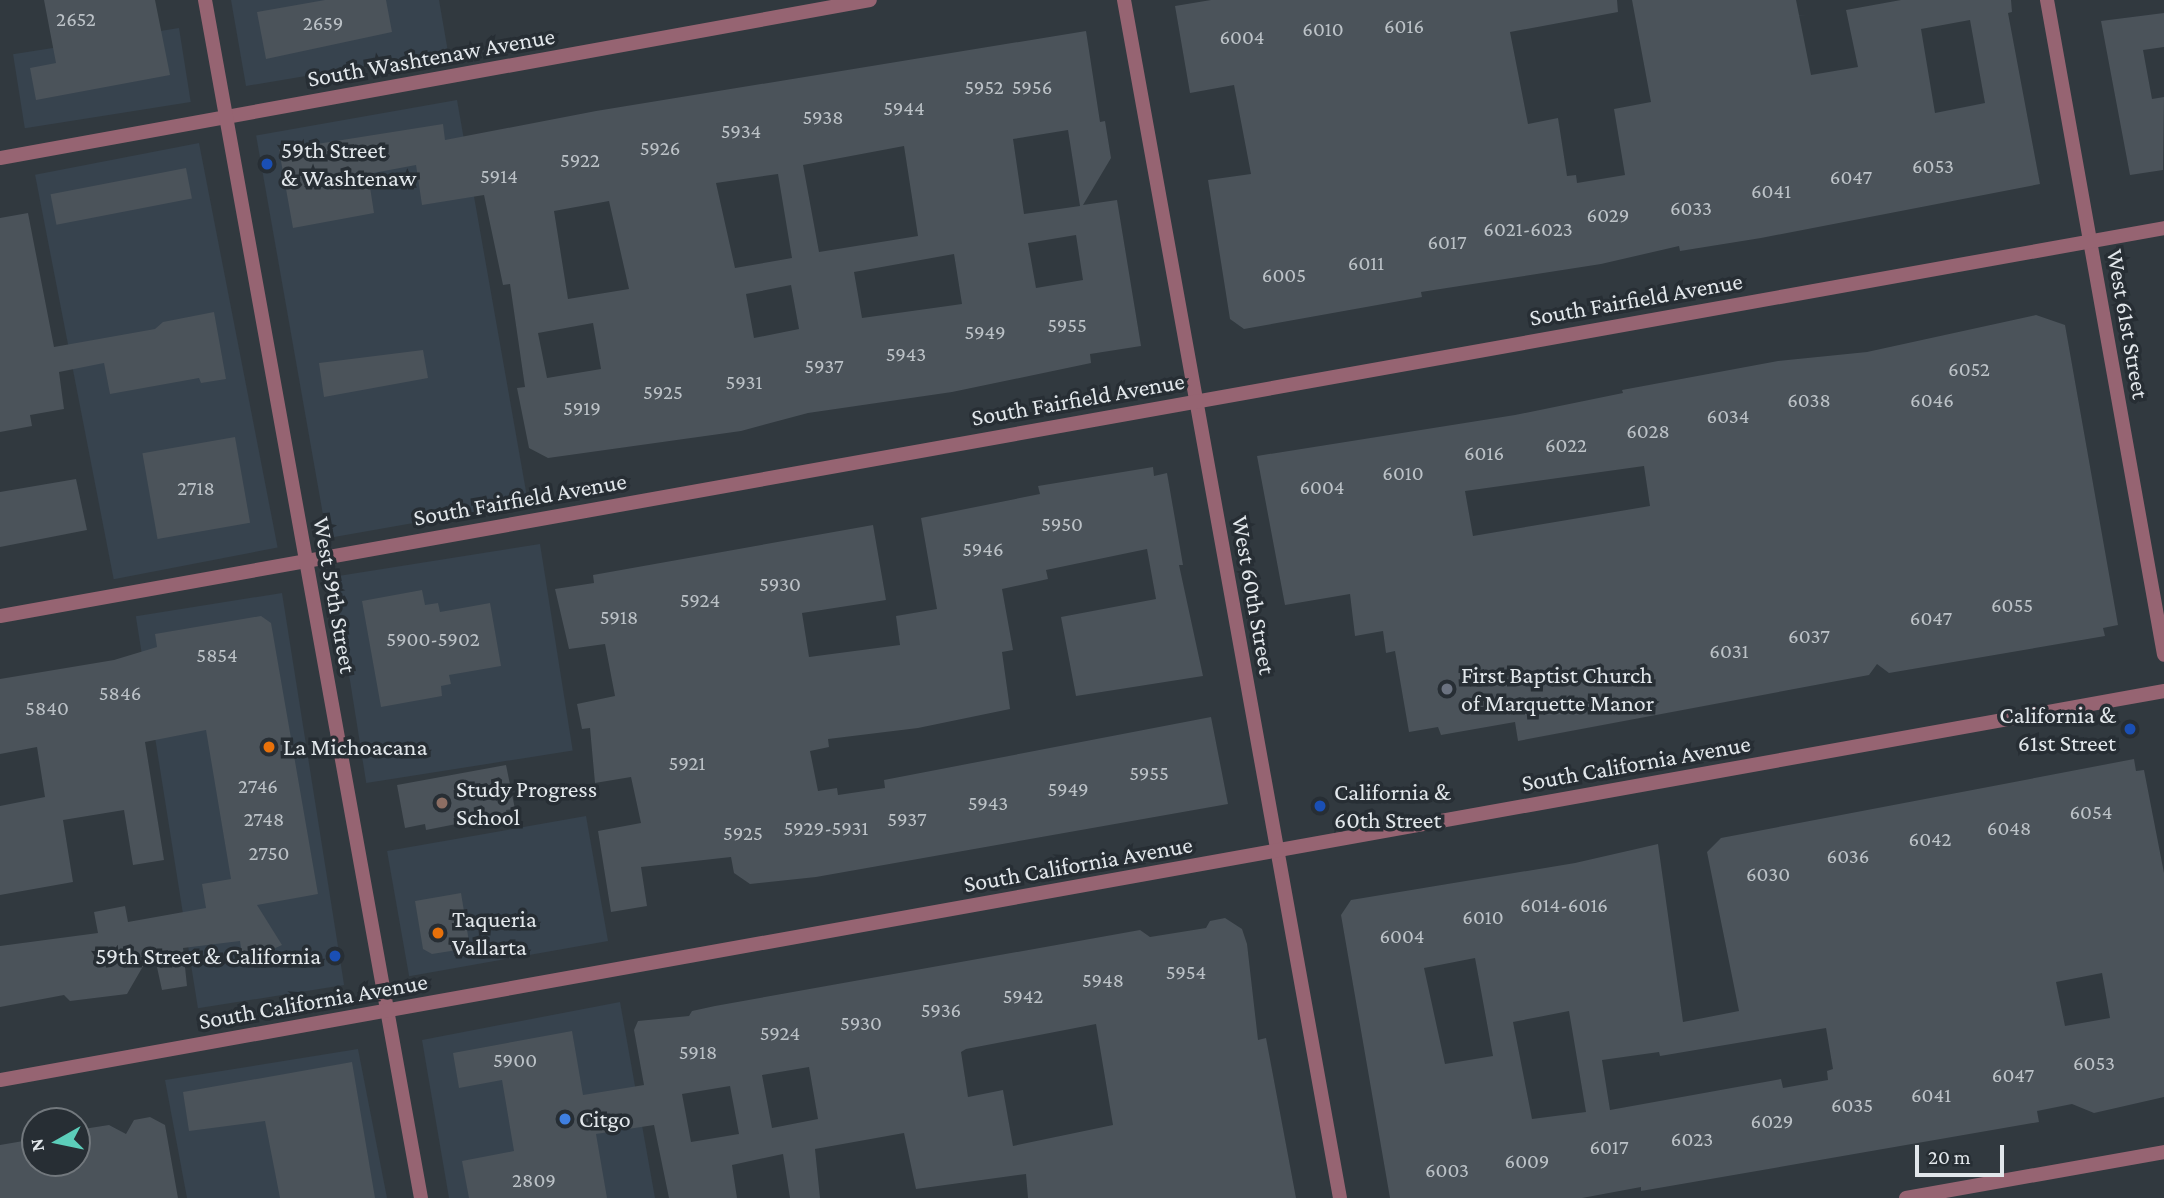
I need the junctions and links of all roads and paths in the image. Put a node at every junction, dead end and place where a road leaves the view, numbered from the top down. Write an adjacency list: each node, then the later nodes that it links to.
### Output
1 (205, 0): 5 (street, West 59th Street)
2 (870, 0): 5 (street, South Washtenaw Avenue)
3 (1124, 0): 9 (street, West 60th Street)
4 (2047, 0): 8 (street, West 61st Street)
5 (226, 118): 6 (street, South Washtenaw Avenue); 10 (street, West 59th Street)
6 (0, 158)
7 (2164, 228): 8 (street, South Fairfield Avenue)
8 (2090, 241): 9 (street, South Fairfield Avenue); 12 (street, West 61st Street)
9 (1196, 401): 10 (street, South Fairfield Avenue); 14 (street, West 60th Street)
10 (306, 561): 11 (street, South Fairfield Avenue); 15 (street, West 59th Street)
11 (0, 616)
12 (2164, 655)
13 (2164, 691): 14 (street, South California Avenue)
14 (1278, 851): 15 (street, South California Avenue); 19 (street, West 60th Street)
15 (387, 1011): 16 (street, South California Avenue); 18 (street, West 59th Street)
16 (0, 1080)
17 (2164, 1152): 20 (street)
18 (421, 1198)
19 (1340, 1198)
20 (1906, 1198)

